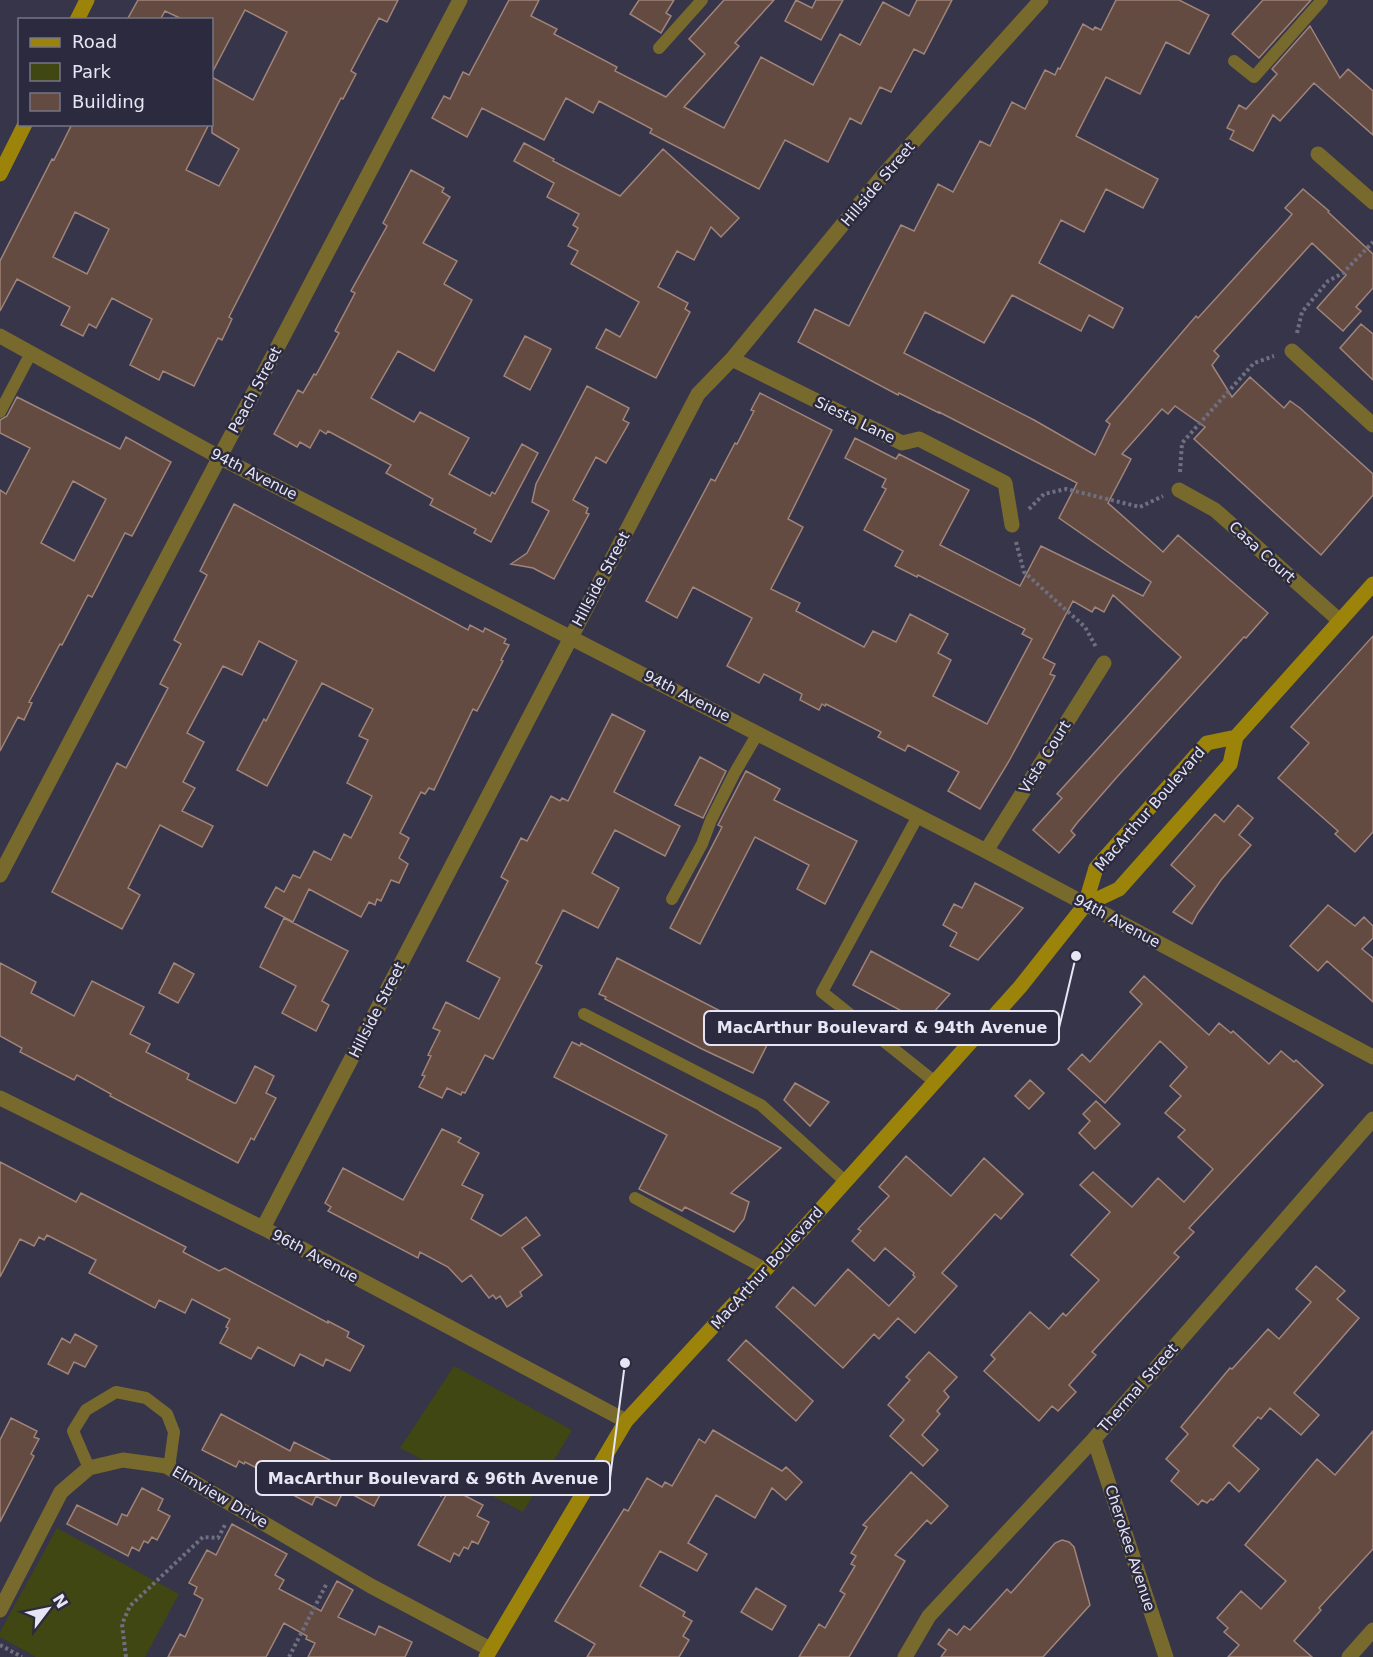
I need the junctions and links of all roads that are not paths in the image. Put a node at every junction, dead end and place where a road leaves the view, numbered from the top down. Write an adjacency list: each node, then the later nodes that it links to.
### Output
1 (87, 0): 6 (main road)
2 (460, 0): 19 (street, Peach Street)
3 (702, 0): 7 (lane)
4 (1041, 0): 16 (street, Hillside Street)
5 (1322, 0): 8 (lane)
6 (78, 18)
7 (659, 48)
8 (1234, 61)
9 (24, 126): 11 (main road)
10 (1318, 154): 12 (street)
11 (0, 174)
12 (1373, 202)
13 (0, 336): 15 (street, 94th Avenue)
14 (1293, 351): 18 (street)
15 (31, 353): 17 (lane); 19 (street, 94th Avenue)
16 (732, 359): 21 (street, Siesta Lane); 24 (street, Hillside Street)
17 (0, 412)
18 (1373, 425)
19 (219, 457): 24 (street, 94th Avenue); 30 (street, Peach Street)
20 (1179, 490): 23 (street, Casa Court)
21 (1012, 525)
22 (1373, 584): 23 (main road, MacArthur Boulevard)
23 (1340, 621): 27 (main road, MacArthur Boulevard)
24 (571, 636): 26 (street, 94th Avenue); 40 (street, Hillside Street)
25 (1104, 663): 29 (street, Vista Court)
26 (758, 733): 28 (street, 94th Avenue); 31 (lane)
27 (1236, 737): 32 (main road, MacArthur Boulevard); 32 (main road, MacArthur Boulevard)
28 (918, 816): 29 (street, 94th Avenue); 35 (lane)
29 (986, 851): 32 (street, 94th Avenue)
30 (0, 875)
31 (672, 899)
32 (1085, 904): 34 (street, 94th Avenue); 35 (main road, MacArthur Boulevard)
33 (584, 1014): 38 (lane)
34 (1373, 1057)
35 (935, 1082): 38 (main road, MacArthur Boulevard)
36 (0, 1098): 40 (street, 96th Avenue)
37 (1373, 1119): 43 (street, Thermal Street)
38 (846, 1182): 41 (main road, MacArthur Boulevard)
39 (635, 1198): 41 (lane)
40 (263, 1228): 42 (street, 96th Avenue)
41 (766, 1269): 42 (main road, MacArthur Boulevard)
42 (626, 1421): 48 (main road, MacArthur Boulevard)
43 (1094, 1439): 49 (street, Thermal Street); 50 (street, Cherokee Avenue)
44 (89, 1468): 45 (street, Elmview Drive); 45 (lane); 46 (street, Elmview Drive)
45 (169, 1468): 48 (street, Elmview Drive)
46 (0, 1610)
47 (1373, 1630): 51 (street)
48 (488, 1653)
49 (905, 1657)
50 (1166, 1657)
51 (1349, 1657)

